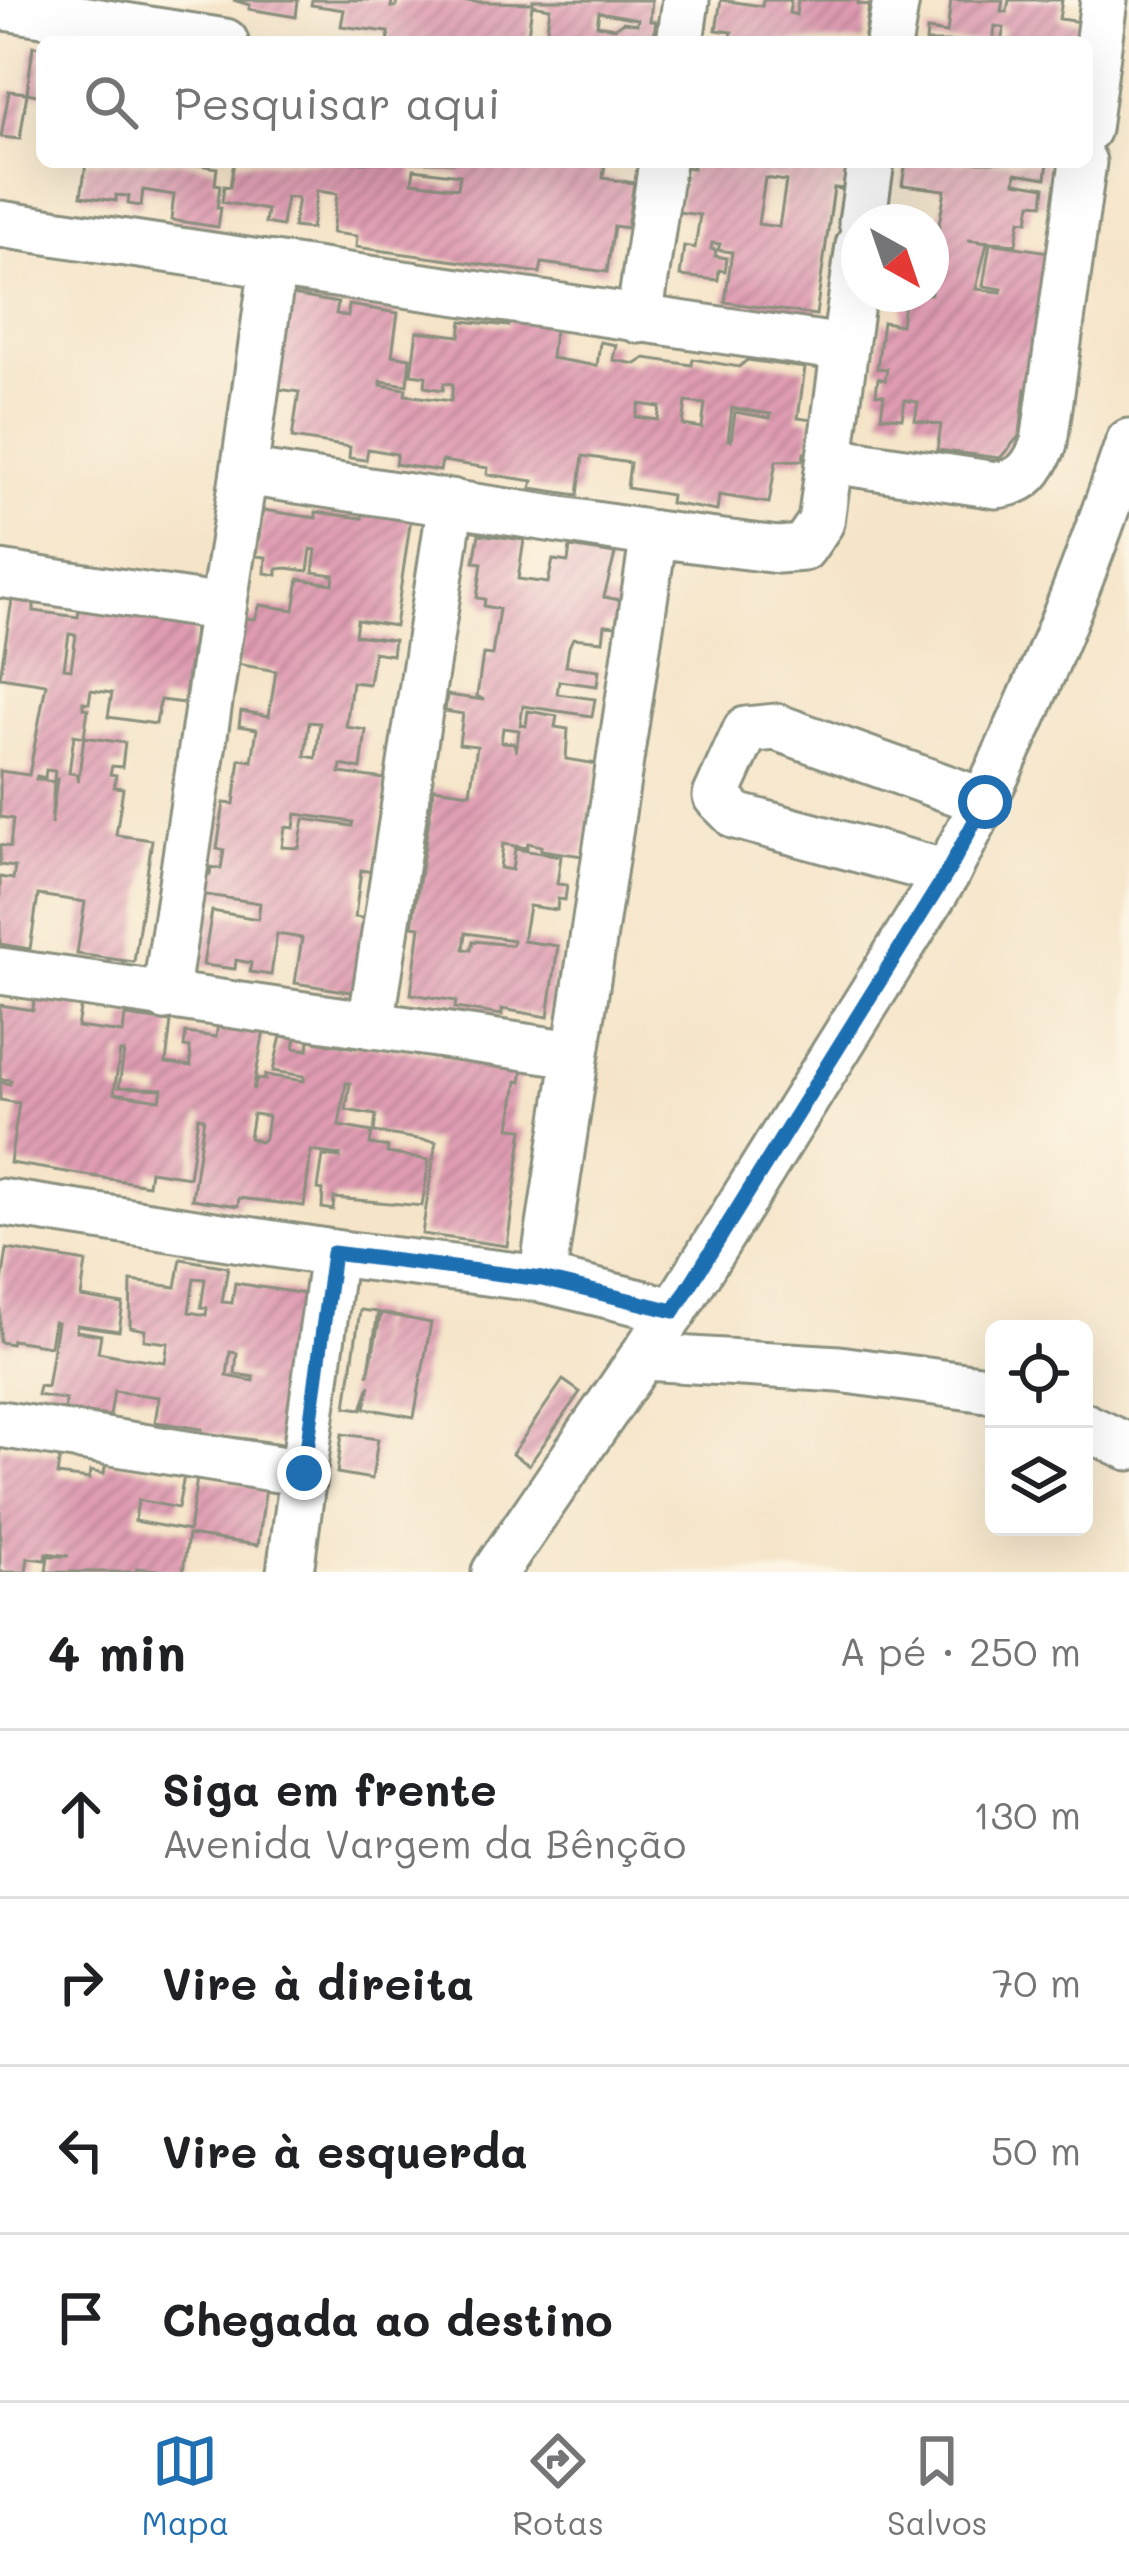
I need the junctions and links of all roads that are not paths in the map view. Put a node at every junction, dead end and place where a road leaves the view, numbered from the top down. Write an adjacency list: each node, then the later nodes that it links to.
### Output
1 (686, 0): 6 (street)
2 (896, 0): 7 (street)
3 (1105, 0): 8 (street)
4 (4, 16): 5 (street)
5 (174, 36)
6 (681, 36)
7 (891, 36)
8 (1093, 86)
9 (661, 168): 16 (street)
10 (871, 168): 12 (street)
11 (1082, 168): 19 (street)
12 (865, 204)
13 (0, 224): 14 (street)
14 (273, 265): 16 (street); 20 (street)
15 (849, 312): 17 (street)
16 (639, 320): 17 (street)
17 (844, 348): 19 (street)
18 (1129, 442): 25 (street)
19 (832, 460): 22 (street)
20 (244, 472): 21 (street); 24 (street)
21 (451, 502): 22 (street); 29 (street)
22 (654, 534): 30 (street)
23 (0, 574): 24 (street)
24 (223, 608): 28 (street)
25 (985, 802): 26 (street); 26 (street)
26 (947, 873): 34 (street)
27 (0, 971): 28 (street)
28 (165, 997): 29 (street)
29 (371, 1025): 30 (street)
30 (574, 1054): 33 (street)
31 (0, 1202): 32 (street)
32 (333, 1253): 33 (street); 40 (street)
33 (542, 1279): 34 (street)
34 (674, 1311): 35 (street)
35 (644, 1357): 36 (street); 42 (street)
36 (985, 1389)
37 (0, 1424): 40 (street)
38 (1088, 1428): 39 (street)
39 (1129, 1447)
40 (304, 1473): 41 (street)
41 (290, 1572)
42 (495, 1572)

